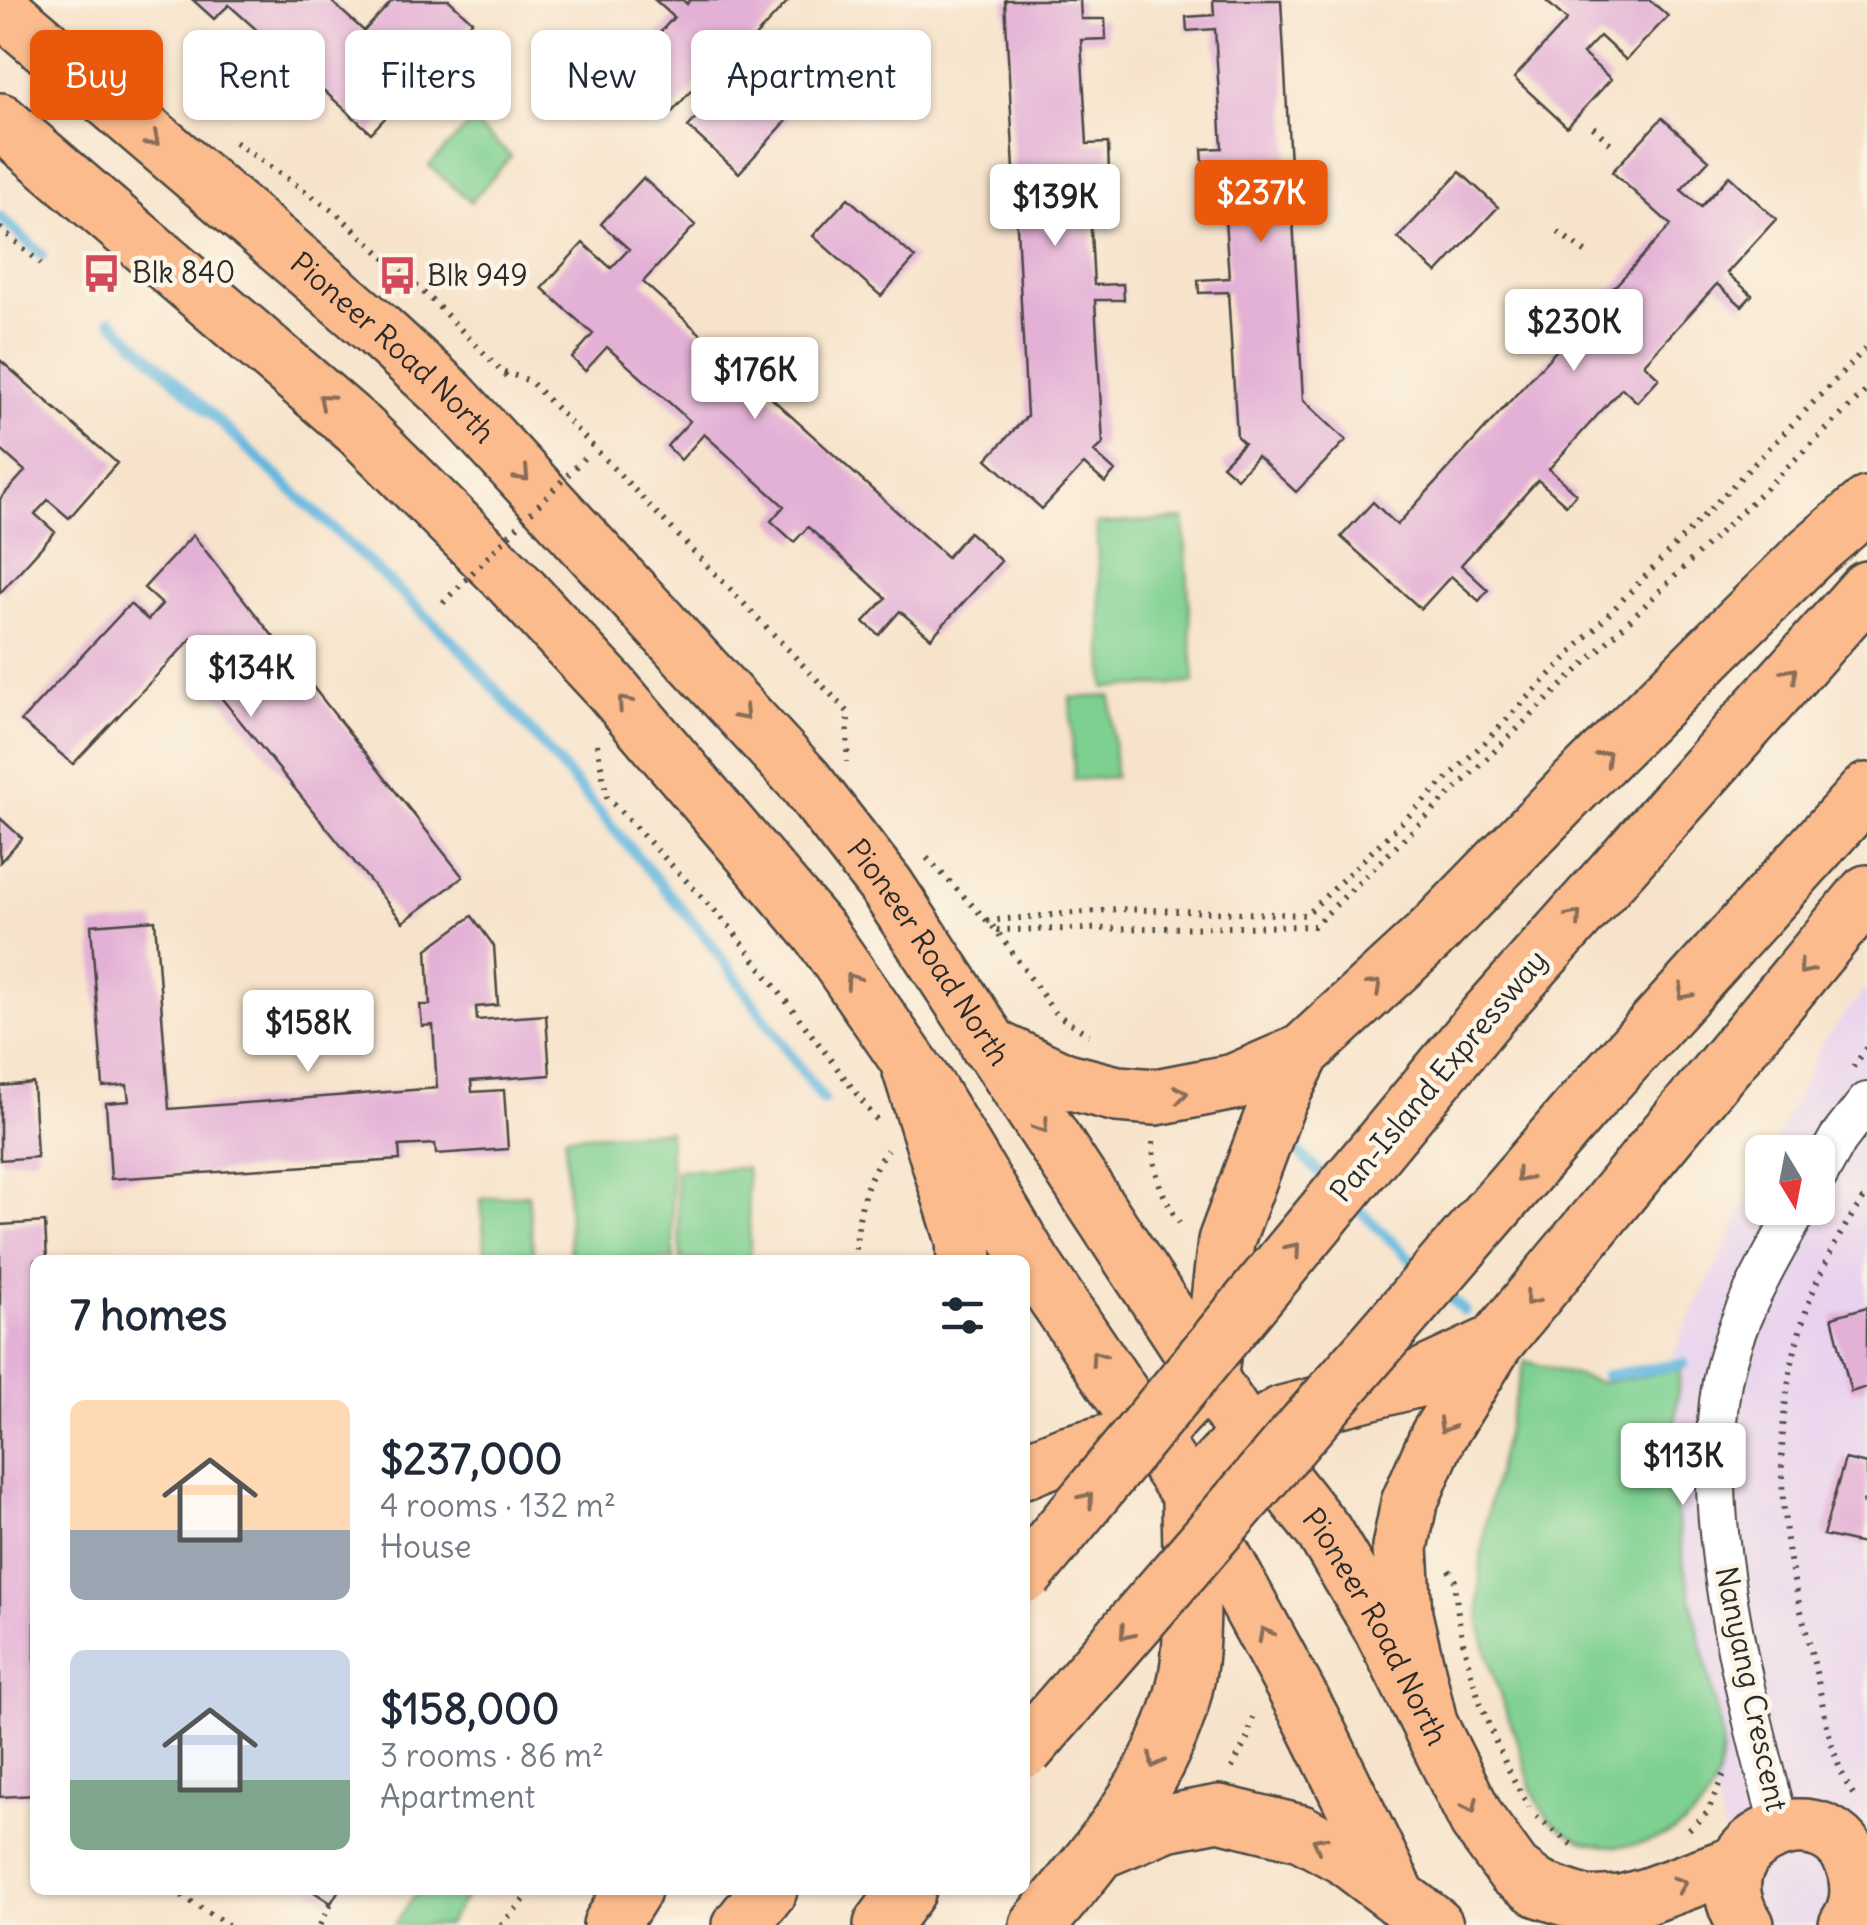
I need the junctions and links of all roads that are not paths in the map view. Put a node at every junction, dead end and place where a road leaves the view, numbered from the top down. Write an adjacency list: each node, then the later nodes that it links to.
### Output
1 (0, 7): 7 (main road, Pioneer Road North, one-way to 7)
2 (0, 122): 9 (main road, one-way to 2)
3 (1867, 504): 8 (main road, one-way to 3)
4 (1867, 589): 22 (main road, Pan-Island Expressway, one-way to 4, bridge)
5 (1867, 791): 24 (main road, one-way to 24, bridge)
6 (1867, 892): 16 (main road, one-way to 16)
7 (988, 1045): 8 (main road, one-way to 8); 17 (main road, Pioneer Road North, one-way to 17)
8 (1303, 1052): 17 (main road)
9 (908, 1061): 13 (main road); 14 (main road, one-way to 9)
10 (1867, 1102): 11 (street)
11 (1835, 1144)
12 (1789, 1225): 25 (street, Nanyang Crescent)
13 (964, 1255)
14 (1027, 1255)
15 (1030, 1261): 19 (main road, one-way to 15)
16 (1495, 1343): 18 (main road); 23 (main road, one-way to 23)
17 (1210, 1375): 18 (main road, Pioneer Road North); 19 (main road)
18 (1247, 1435): 21 (main road); 23 (main road, Pioneer Road North)
19 (1152, 1437): 20 (main road); 21 (main road)
20 (1030, 1468)
21 (1190, 1495): 26 (main road, one-way to 26); 31 (main road, one-way to 21)
22 (1030, 1568)
23 (1428, 1718): 27 (main road, Pioneer Road North, one-way to 27)
24 (1030, 1744)
25 (1780, 1828): 27 (main road); 32 (main road)
26 (1101, 1850): 31 (main road, one-way to 26); 36 (main road)
27 (1738, 1862): 37 (main road)
28 (630, 1895): 33 (main road)
29 (764, 1895): 34 (main road)
30 (904, 1895): 35 (main road)
31 (1417, 1911)
32 (1853, 1920)
33 (612, 1925)
34 (741, 1925)
35 (882, 1925)
36 (1038, 1925)
37 (1746, 1925)

